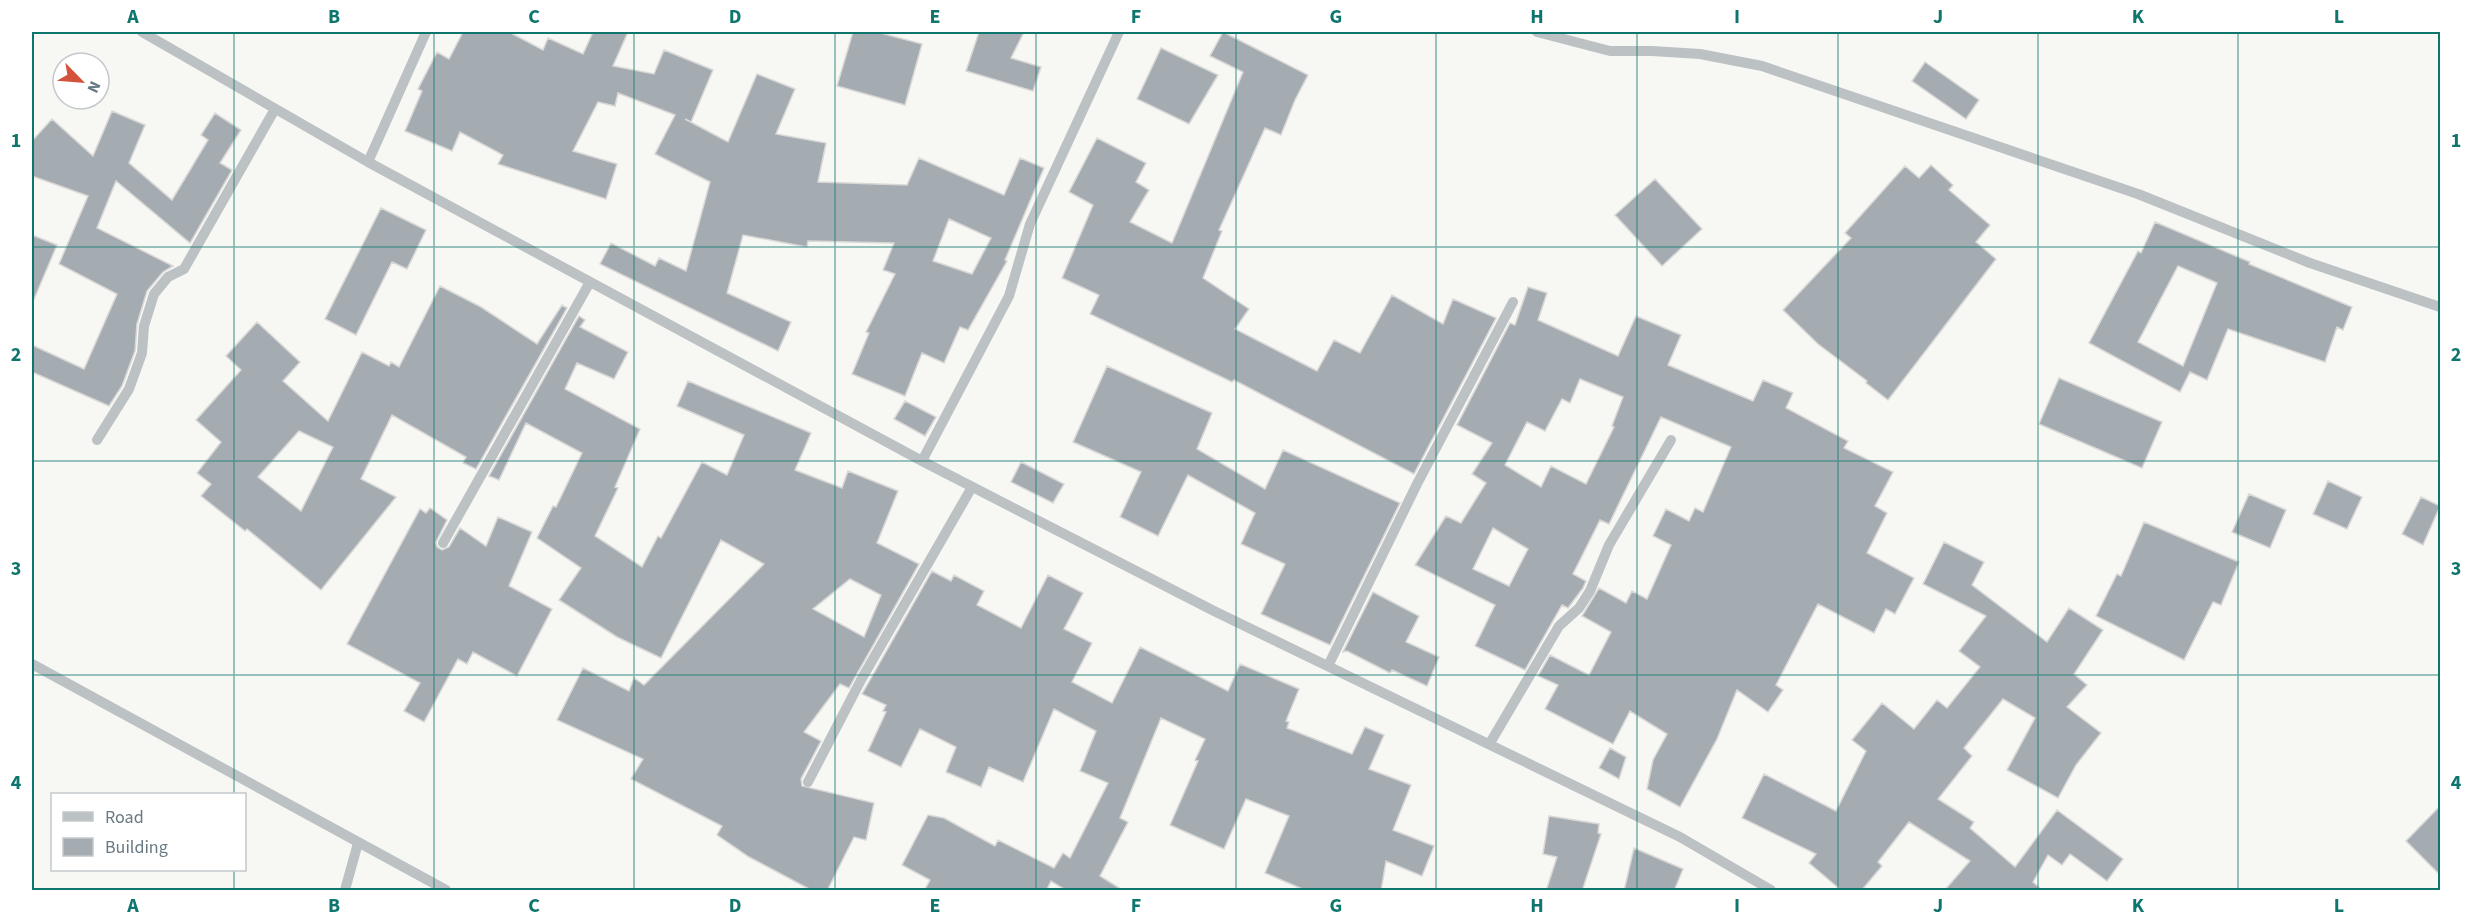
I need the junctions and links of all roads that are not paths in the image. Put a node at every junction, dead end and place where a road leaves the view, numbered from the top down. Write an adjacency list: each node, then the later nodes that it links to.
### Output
1 (142, 32): 5 (street)
2 (426, 32): 6 (street)
3 (1119, 32): 12 (street)
4 (1537, 32): 9 (street)
5 (275, 109): 6 (street); 10 (street)
6 (368, 162): 7 (street)
7 (590, 282): 12 (street); 14 (street)
8 (1513, 302): 16 (street)
9 (2440, 307)
10 (97, 440)
11 (1671, 440): 17 (street)
12 (922, 461): 13 (street)
13 (972, 487): 16 (street); 18 (street)
14 (443, 543)
15 (32, 664): 19 (street)
16 (1328, 666): 17 (street)
17 (1490, 743): 22 (street)
18 (808, 782)
19 (358, 843): 20 (street); 21 (street)
20 (345, 891)
21 (446, 891)
22 (1771, 891)

